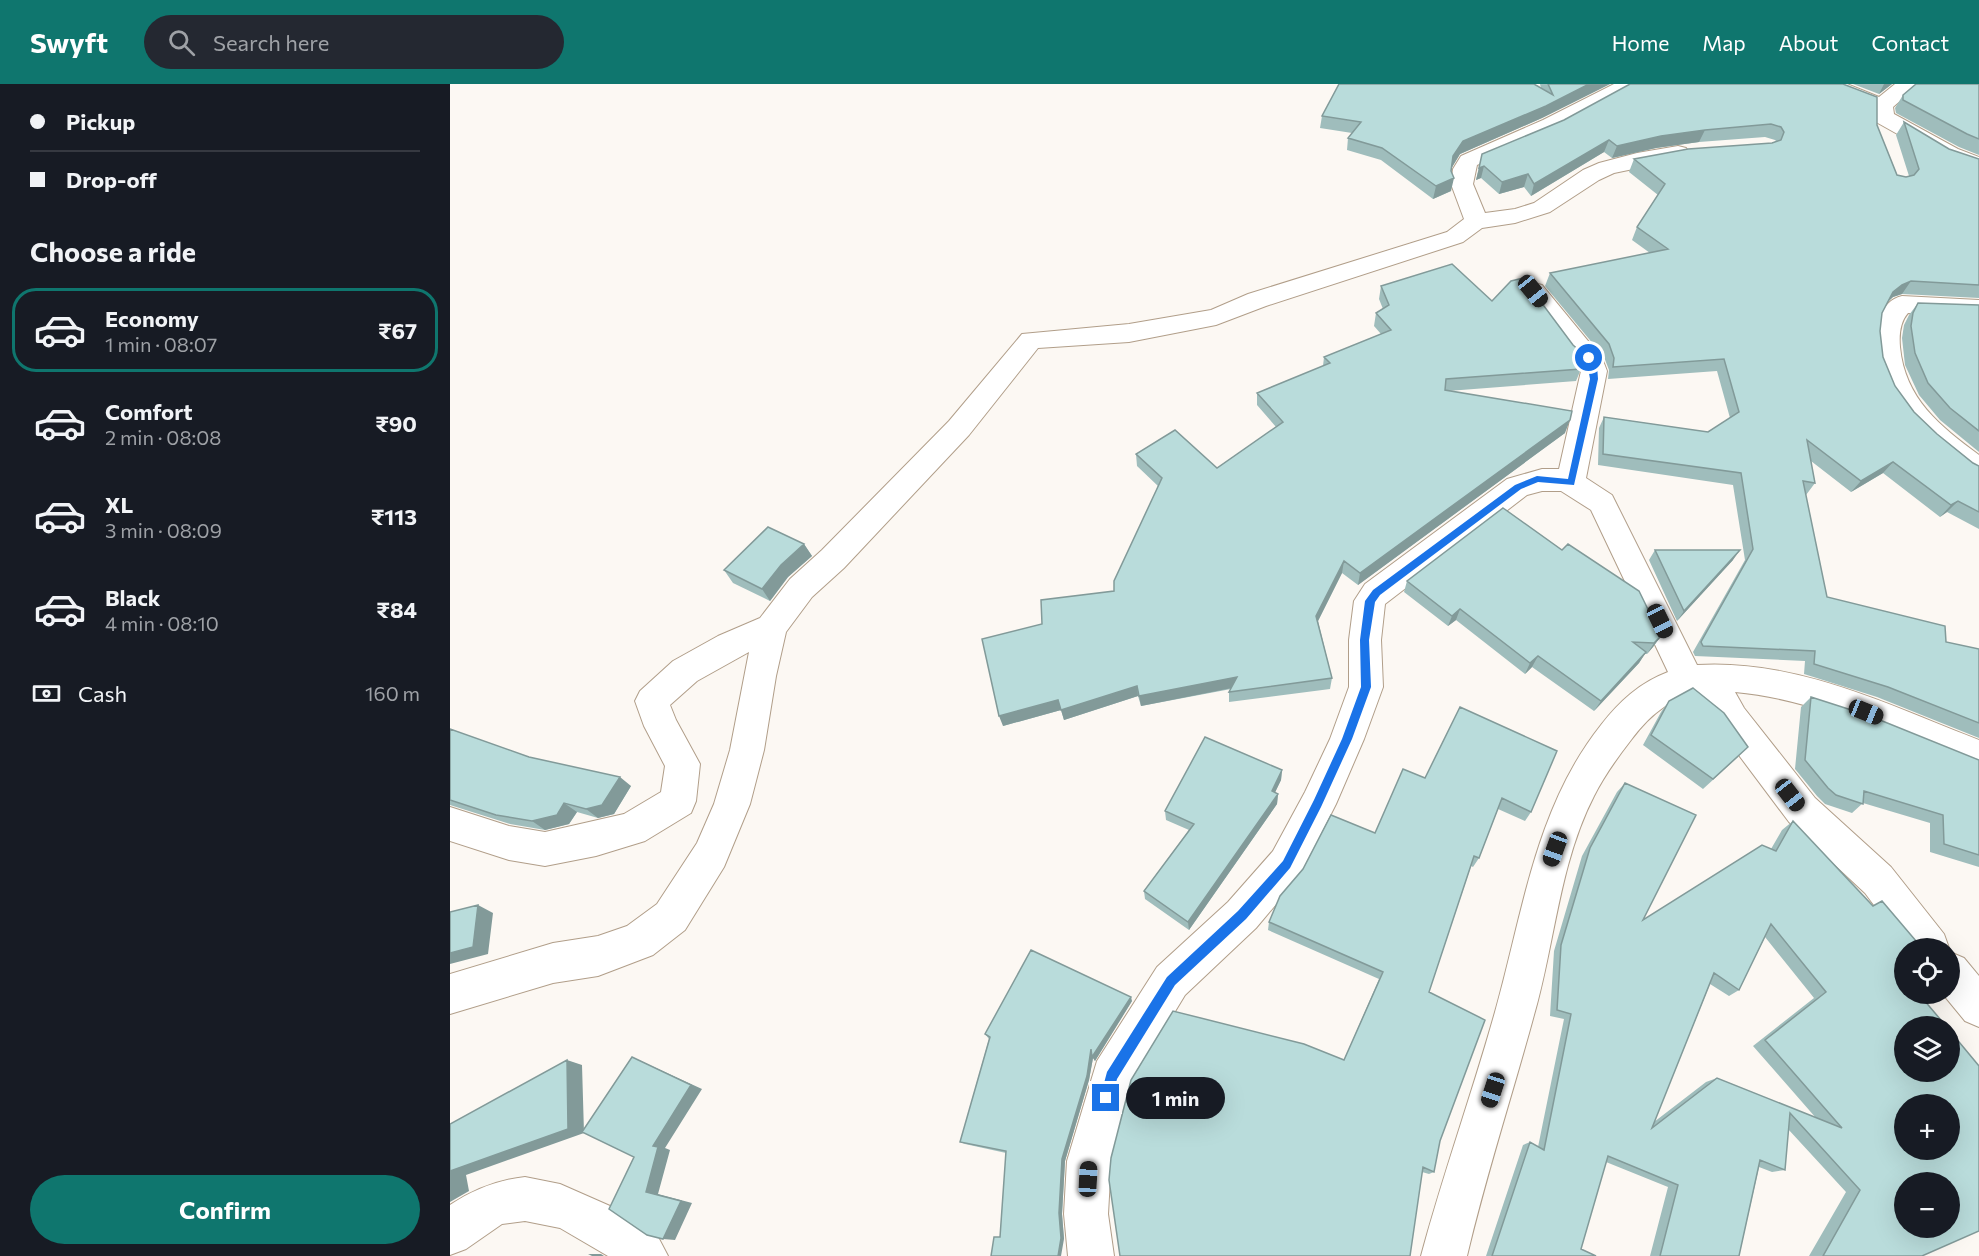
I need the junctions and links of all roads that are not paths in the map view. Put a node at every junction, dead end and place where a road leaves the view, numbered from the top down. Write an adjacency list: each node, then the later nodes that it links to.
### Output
1 (1624, 84): 7 (street)
2 (1828, 84): 4 (street)
3 (1929, 84): 4 (street)
4 (1883, 120): 6 (street)
5 (1695, 151): 7 (street)
6 (1979, 165)
7 (1476, 221): 12 (street)
8 (1533, 291): 11 (street)
9 (1979, 308): 10 (street)
10 (1979, 470)
11 (1571, 483): 13 (street); 22 (street)
12 (771, 627): 15 (street); 18 (street)
13 (1699, 679): 14 (street); 16 (street); 23 (street)
14 (1979, 756)
15 (450, 824)
16 (1922, 938)
17 (1960, 984): 19 (street)
18 (450, 994)
19 (1979, 1007)
20 (450, 1233): 21 (street)
21 (645, 1256)
22 (1091, 1256)
23 (1444, 1256)

